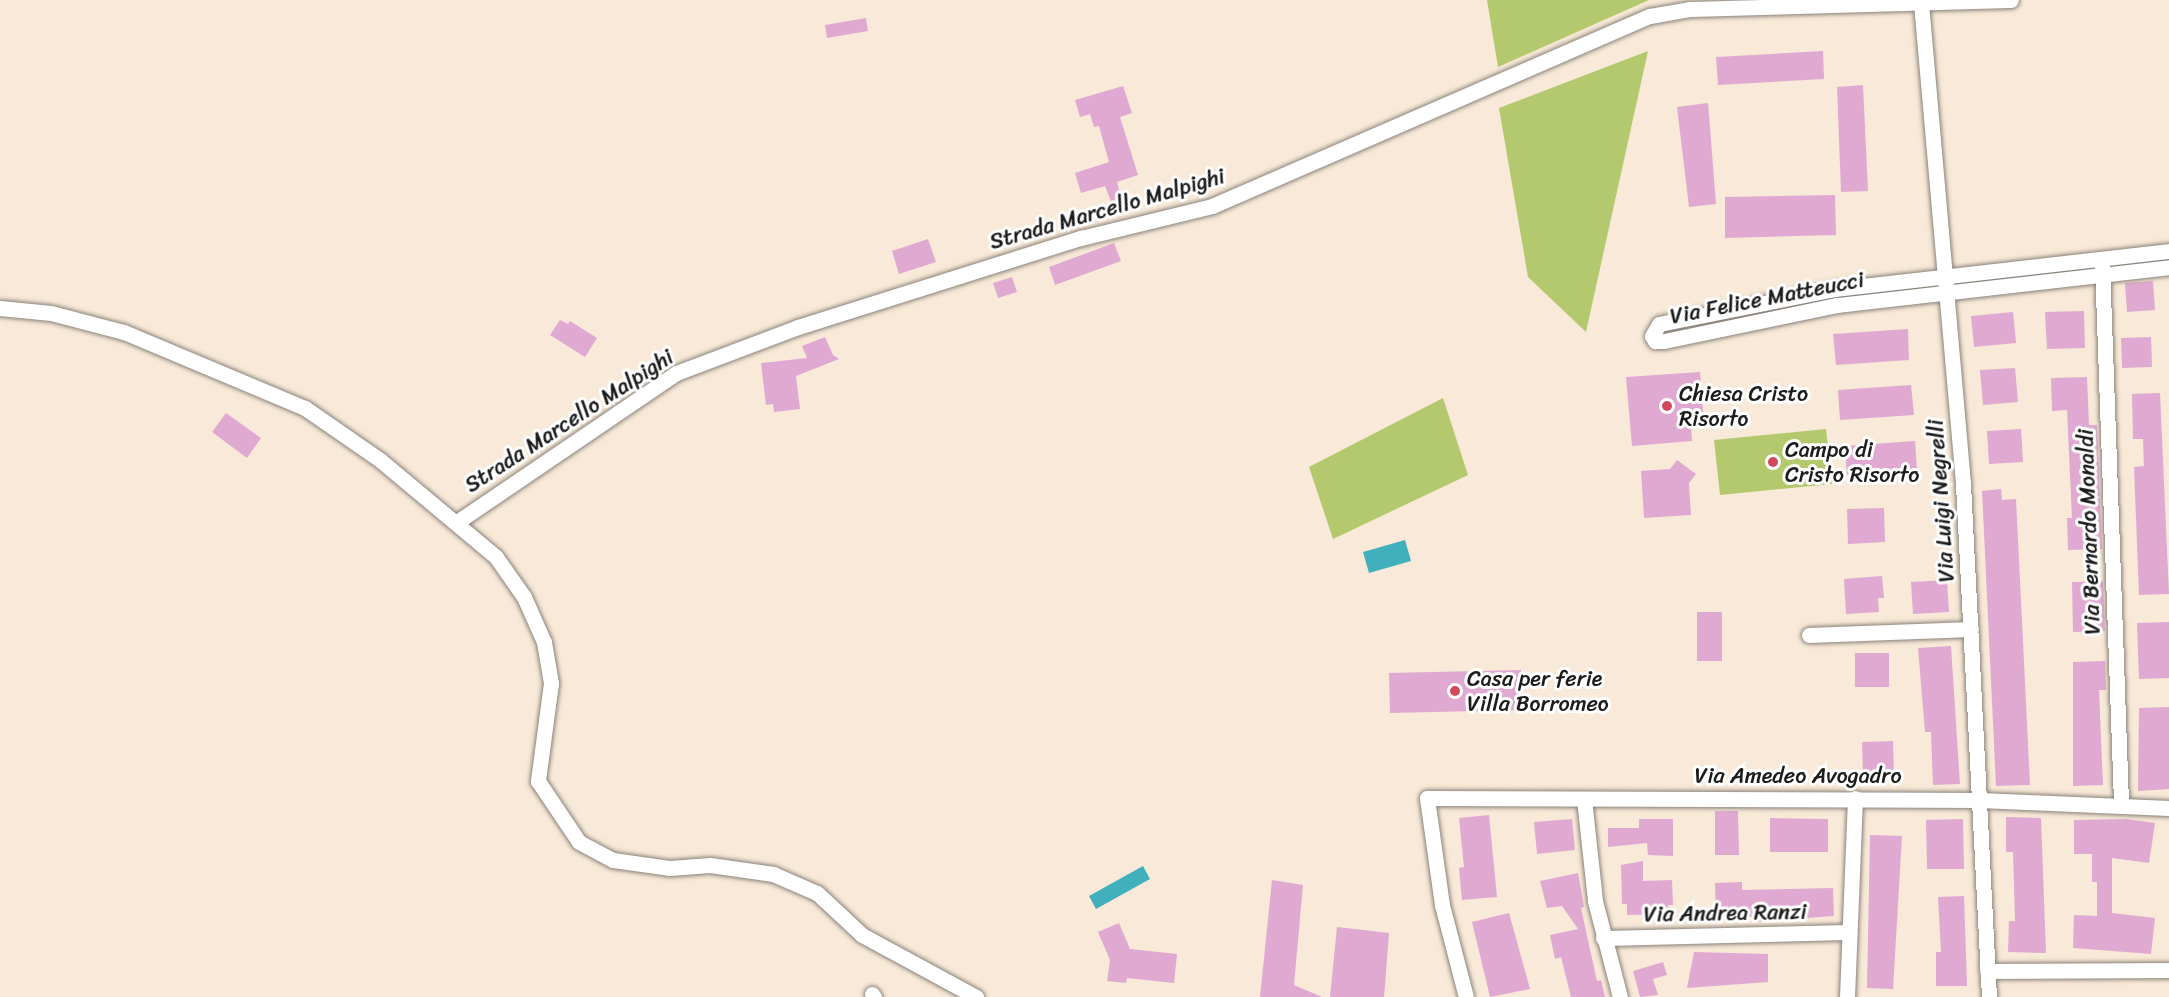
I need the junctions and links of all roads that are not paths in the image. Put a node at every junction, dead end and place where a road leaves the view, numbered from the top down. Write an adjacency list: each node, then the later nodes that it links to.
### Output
1 (2011, 0): 2 (street, Strada Marcello Malpighi)
2 (1921, 3): 7 (street, Via Luigi Negrelli); 10 (street, Strada Marcello Malpighi)
3 (2169, 251): 4 (street, Via Felice Matteucci)
4 (2102, 258): 6 (street, Via Bernardo Monaldi); 7 (street, Via Felice Matteucci)
5 (2169, 267): 6 (street, Via Felice Matteucci)
6 (2102, 274): 8 (street, Via Felice Matteucci); 16 (street, Via Bernardo Monaldi)
7 (1943, 276): 8 (street, Via Luigi Negrelli); 8 (street, Via Felice Matteucci)
8 (1949, 291): 11 (street, Via Luigi Negrelli)
9 (0, 308): 10 (street)
10 (457, 522): 22 (street)
11 (1971, 628): 12 (street); 15 (street, Via Luigi Negrelli)
12 (1809, 635)
13 (1855, 798): 14 (street, Via Amedeo Avogadro); 15 (street, Via Amedeo Avogadro); 18 (street)
14 (1584, 799): 19 (street); 23 (street, Via Amedeo Avogadro)
15 (1980, 800): 16 (street, Via Amedeo Avogadro); 21 (street, Via Luigi Negrelli)
16 (2121, 804): 17 (street, Via Amedeo Avogadro)
17 (2169, 808)
18 (1849, 932): 19 (street, Via Andrea Ranzi); 25 (street)
19 (1603, 938): 24 (street)
20 (2169, 970): 21 (street)
21 (1988, 971): 26 (street, Via Luigi Negrelli)
22 (976, 997)
23 (1466, 997)
24 (1620, 997)
25 (1846, 997)
26 (1989, 997)

